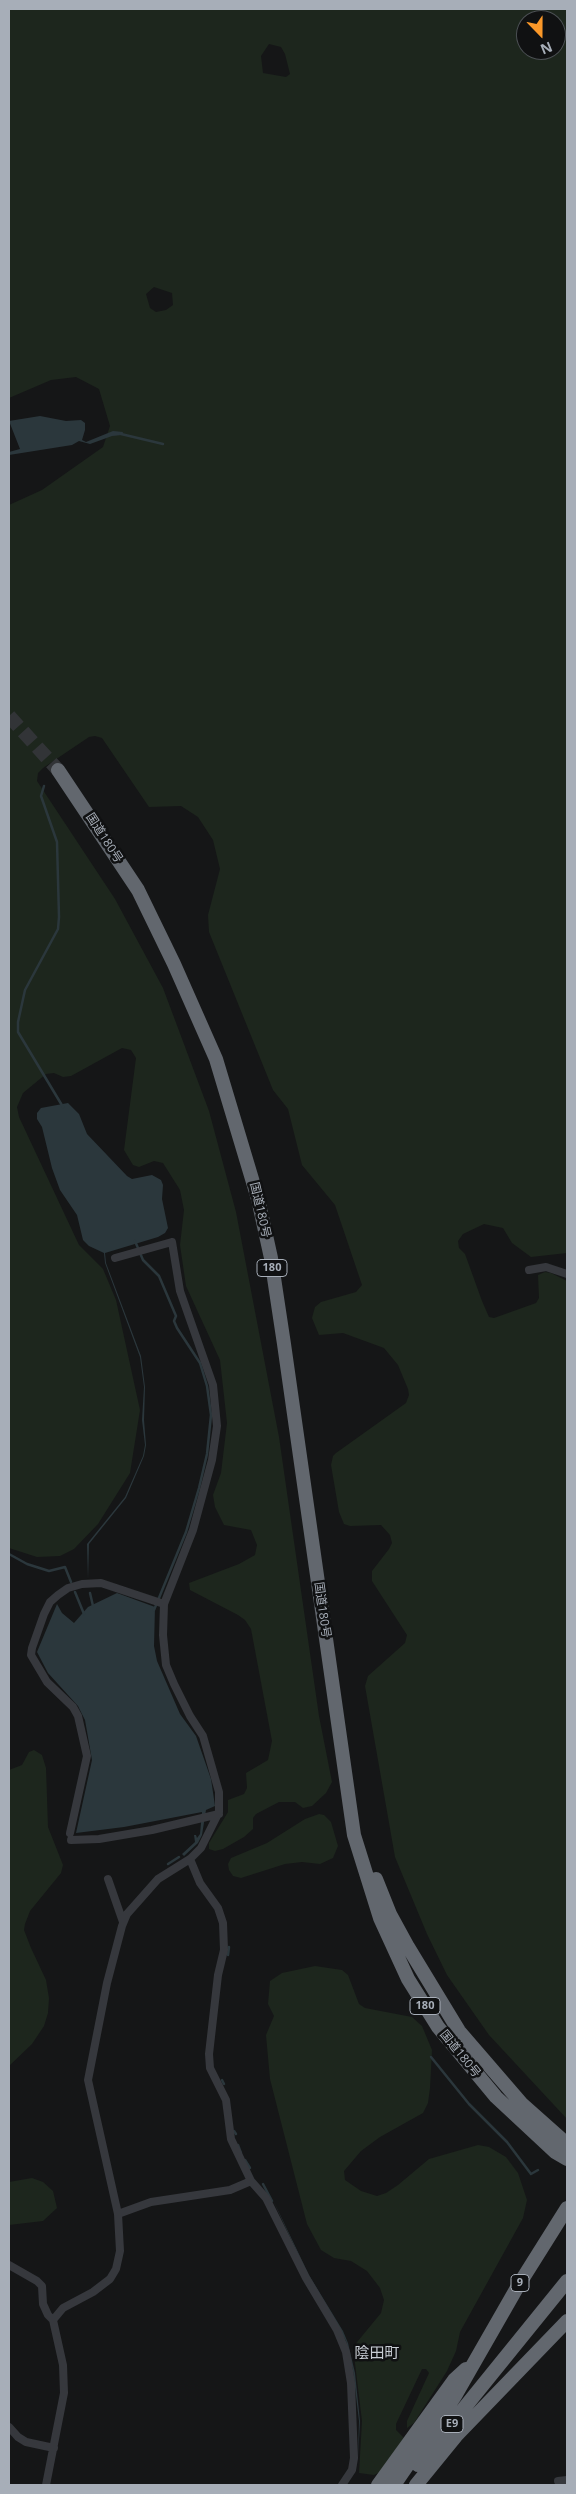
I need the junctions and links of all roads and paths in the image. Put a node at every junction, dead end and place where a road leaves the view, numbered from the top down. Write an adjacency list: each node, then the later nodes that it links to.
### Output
1 (58, 770): 6 (highway, 国道180号 / 180)
2 (115, 1258): 5 (street)
3 (529, 1270): 4 (street)
4 (567, 1274)
5 (164, 1604): 7 (street); 7 (street)
6 (351, 1810): 11 (highway, 国道180号 / 180); 12 (highway, 国道180号 / 180)
7 (219, 1814): 8 (street)
8 (190, 1859): 10 (street); 13 (street)
9 (108, 1879): 10 (street)
10 (123, 1922): 15 (street)
11 (567, 2144)
12 (567, 2159)
13 (251, 2181): 15 (street); 28 (street)
14 (567, 2208): 20 (highway, 9)
15 (118, 2214): 18 (street)
16 (9, 2265): 18 (street)
17 (567, 2281): 21 (highway, E9)
18 (54, 2320): 24 (street)
19 (567, 2321): 22 (highway)
20 (476, 2361): 29 (highway, 9); 30 (highway)
21 (502, 2363): 31 (highway, E9); 32 (highway, E9)
22 (493, 2397): 33 (highway); 34 (highway)
23 (9, 2427): 24 (street)
24 (54, 2448): 27 (street)
25 (567, 2480): 26 (street)
26 (558, 2481)
27 (46, 2485)
28 (342, 2485)
29 (378, 2485)
30 (394, 2485)
31 (402, 2485)
32 (411, 2485)
33 (416, 2485)
34 (427, 2485)

